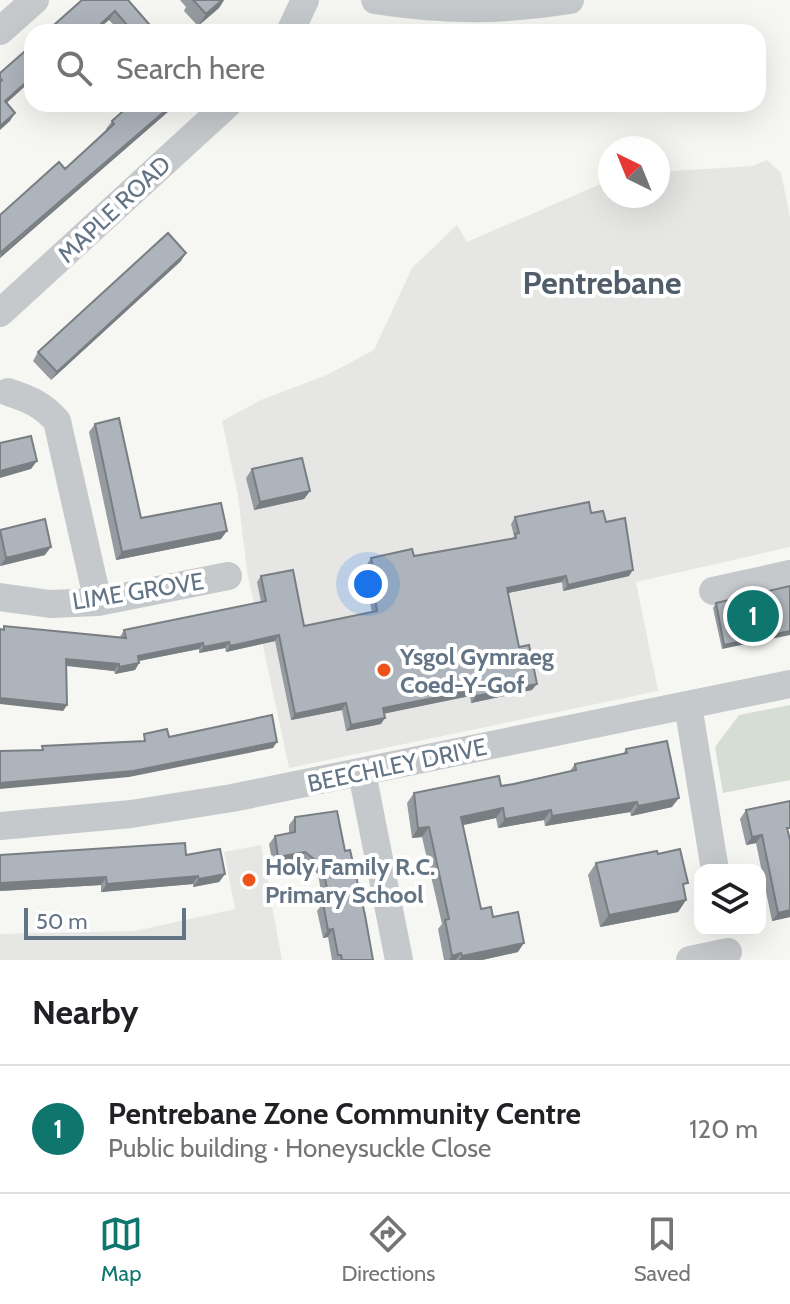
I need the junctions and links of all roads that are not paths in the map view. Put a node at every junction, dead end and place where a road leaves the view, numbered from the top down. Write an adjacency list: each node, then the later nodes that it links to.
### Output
1 (35, 0): 6 (street)
2 (305, 0): 5 (street)
3 (375, 0): 4 (street)
4 (570, 0)
5 (294, 24)
6 (0, 31)
7 (219, 112): 8 (street, MAPLE ROAD)
8 (0, 313)
9 (8, 392): 14 (street)
10 (790, 574): 12 (street)
11 (228, 576): 14 (street, LIME GROVE)
12 (713, 591)
13 (0, 597): 14 (street, LIME GROVE)
14 (98, 602)
15 (790, 684): 16 (street, BEECHLEY DRIVE)
16 (688, 705): 17 (street, BEECHLEY DRIVE); 19 (street)
17 (362, 773): 18 (street, BEECHLEY DRIVE); 21 (street)
18 (0, 826)
19 (714, 864)
20 (727, 947): 22 (street)
21 (399, 960)
22 (690, 960)

